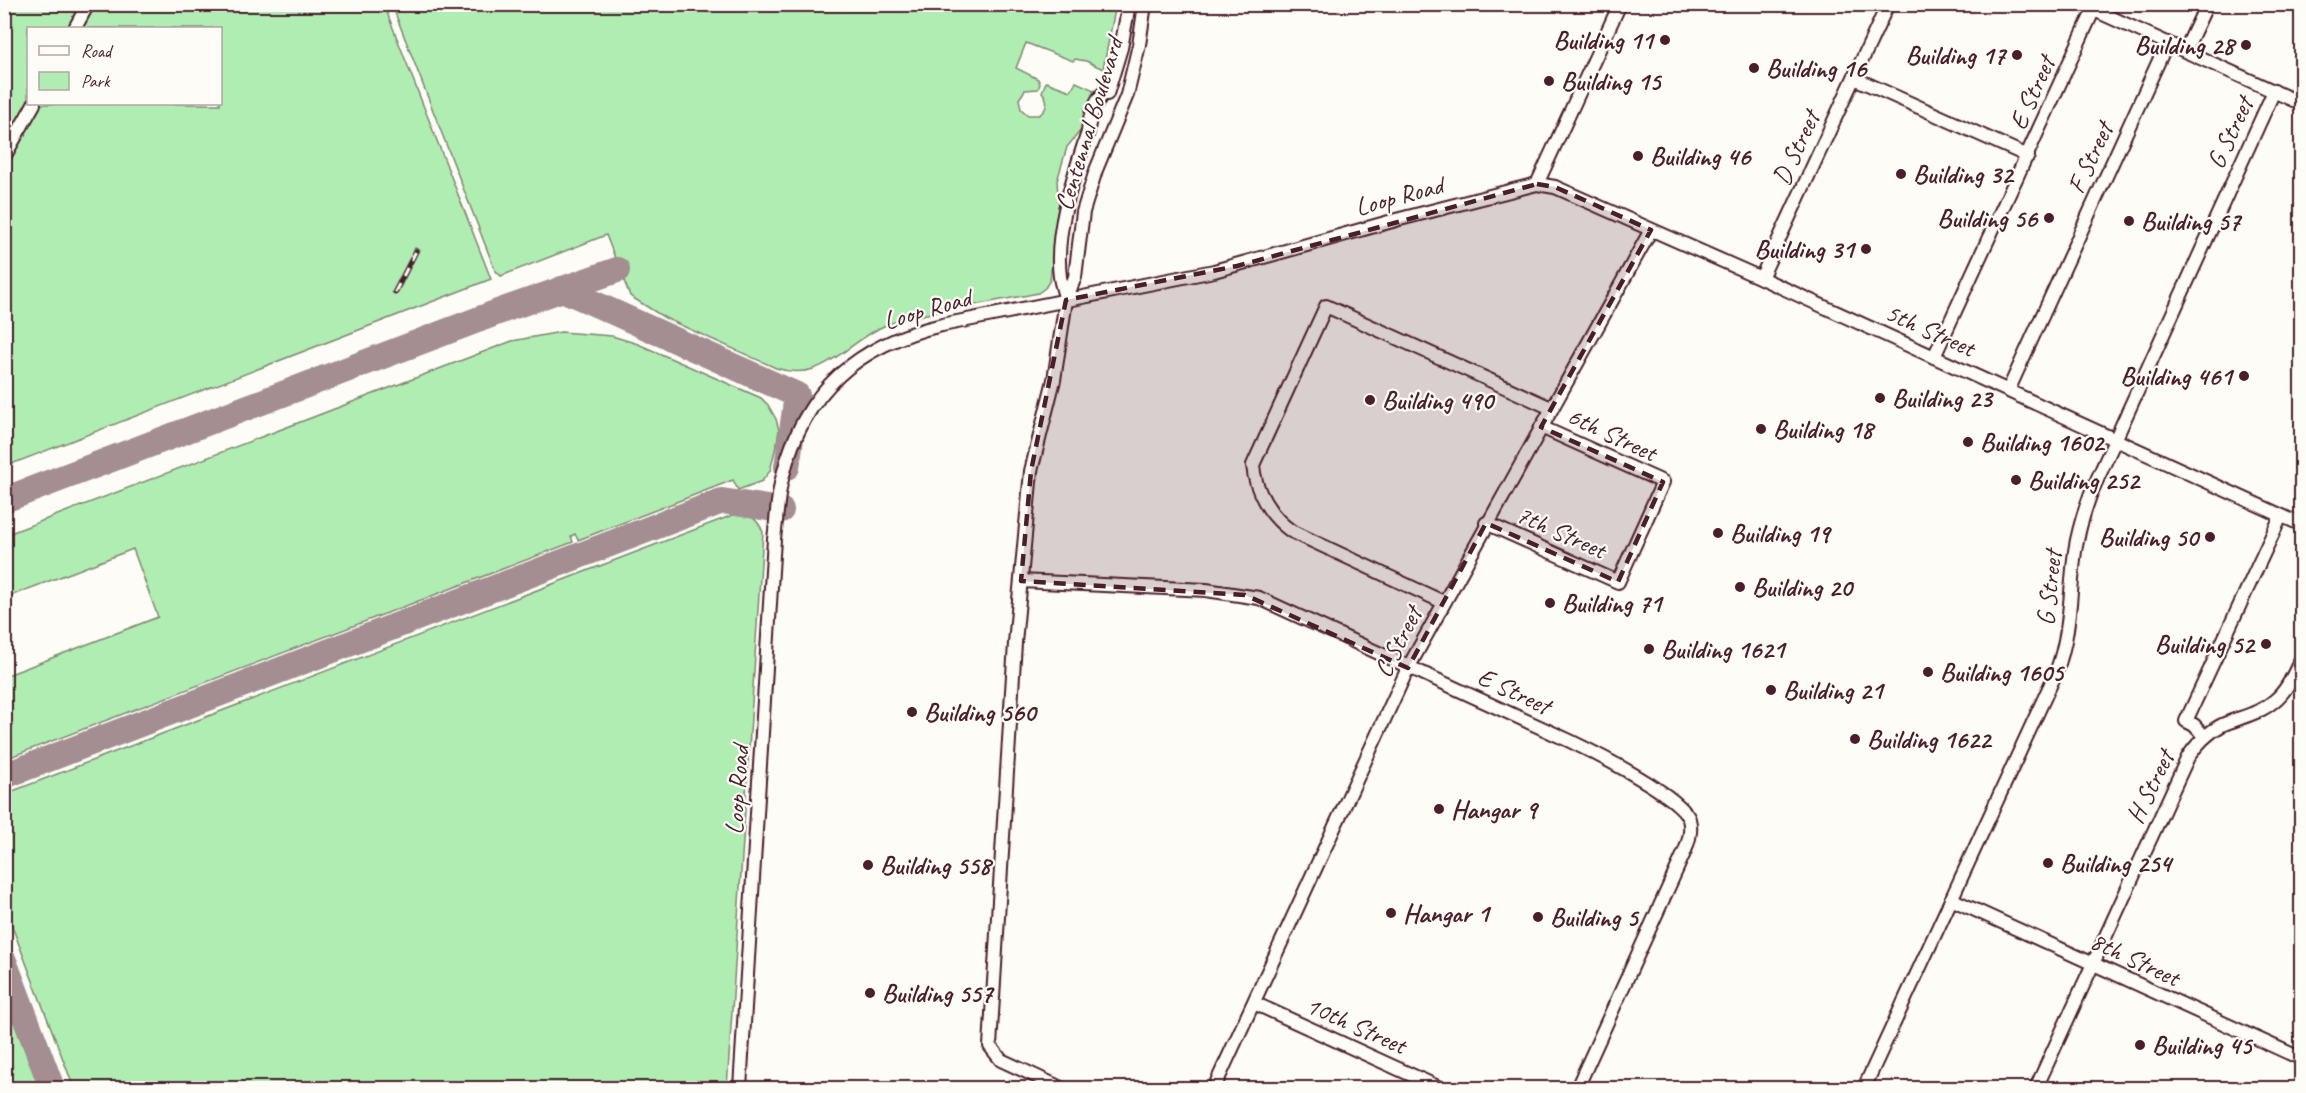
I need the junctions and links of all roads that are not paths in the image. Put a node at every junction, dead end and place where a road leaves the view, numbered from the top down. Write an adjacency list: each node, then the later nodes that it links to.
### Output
1 (88, 4): 9 (street)
2 (1129, 4): 21 (street, Centennal Boulevard)
3 (1145, 4): 21 (street, Centennal Boulevard)
4 (1620, 4): 18 (street)
5 (1888, 4): 12 (street, D Street)
6 (2081, 4): 8 (street)
7 (2207, 4): 11 (street)
8 (2094, 9): 10 (street); 16 (street, E Street)
9 (76, 27)
10 (2167, 43): 11 (street); 23 (street, F Street)
11 (2185, 51): 13 (street)
12 (1854, 78): 16 (street); 20 (street, D Street)
13 (2274, 91): 14 (street); 26 (street, G Street)
14 (2301, 104)
15 (33, 105): 17 (street)
16 (2028, 156): 22 (street, E Street)
17 (4, 157)
18 (1537, 184): 19 (street, 5th Street); 21 (street, Loop Road)
19 (1651, 230): 20 (street, 5th Street); 24 (street, C Street)
20 (1761, 278): 22 (street, 5th Street)
21 (1066, 300): 30 (street); 40 (street, Loop Road)
22 (1934, 357): 23 (street, 5th Street)
23 (2008, 391): 26 (street, 5th Street)
24 (1551, 408): 25 (street, C Street); 32 (street)
25 (1541, 426): 28 (street, C Street); 31 (street, 6th Street)
26 (2115, 440): 27 (street, 5th Street); 36 (street, G Street)
27 (2281, 516): 29 (street, 5th Street); 35 (street, H Street)
28 (1486, 524): 31 (street, 7th Street); 32 (street, C Street)
29 (2301, 525)
30 (1021, 581): 34 (street, E Street); 41 (street)
31 (1618, 582)
32 (1443, 602): 34 (street, C Street)
33 (2301, 657): 35 (street)
34 (1408, 668): 38 (street, C Street); 44 (street, E Street)
35 (2205, 737): 37 (street, H Street)
36 (1951, 899): 37 (street, 8th Street); 45 (street, G Street)
37 (2092, 964): 39 (street, 8th Street); 46 (street, H Street)
38 (1254, 1003): 42 (street, C Street); 43 (street, 10th Street)
39 (2301, 1059)
40 (740, 1089)
41 (1061, 1089)
42 (1214, 1089)
43 (1440, 1089)
44 (1577, 1089)
45 (1864, 1089)
46 (2036, 1089)

